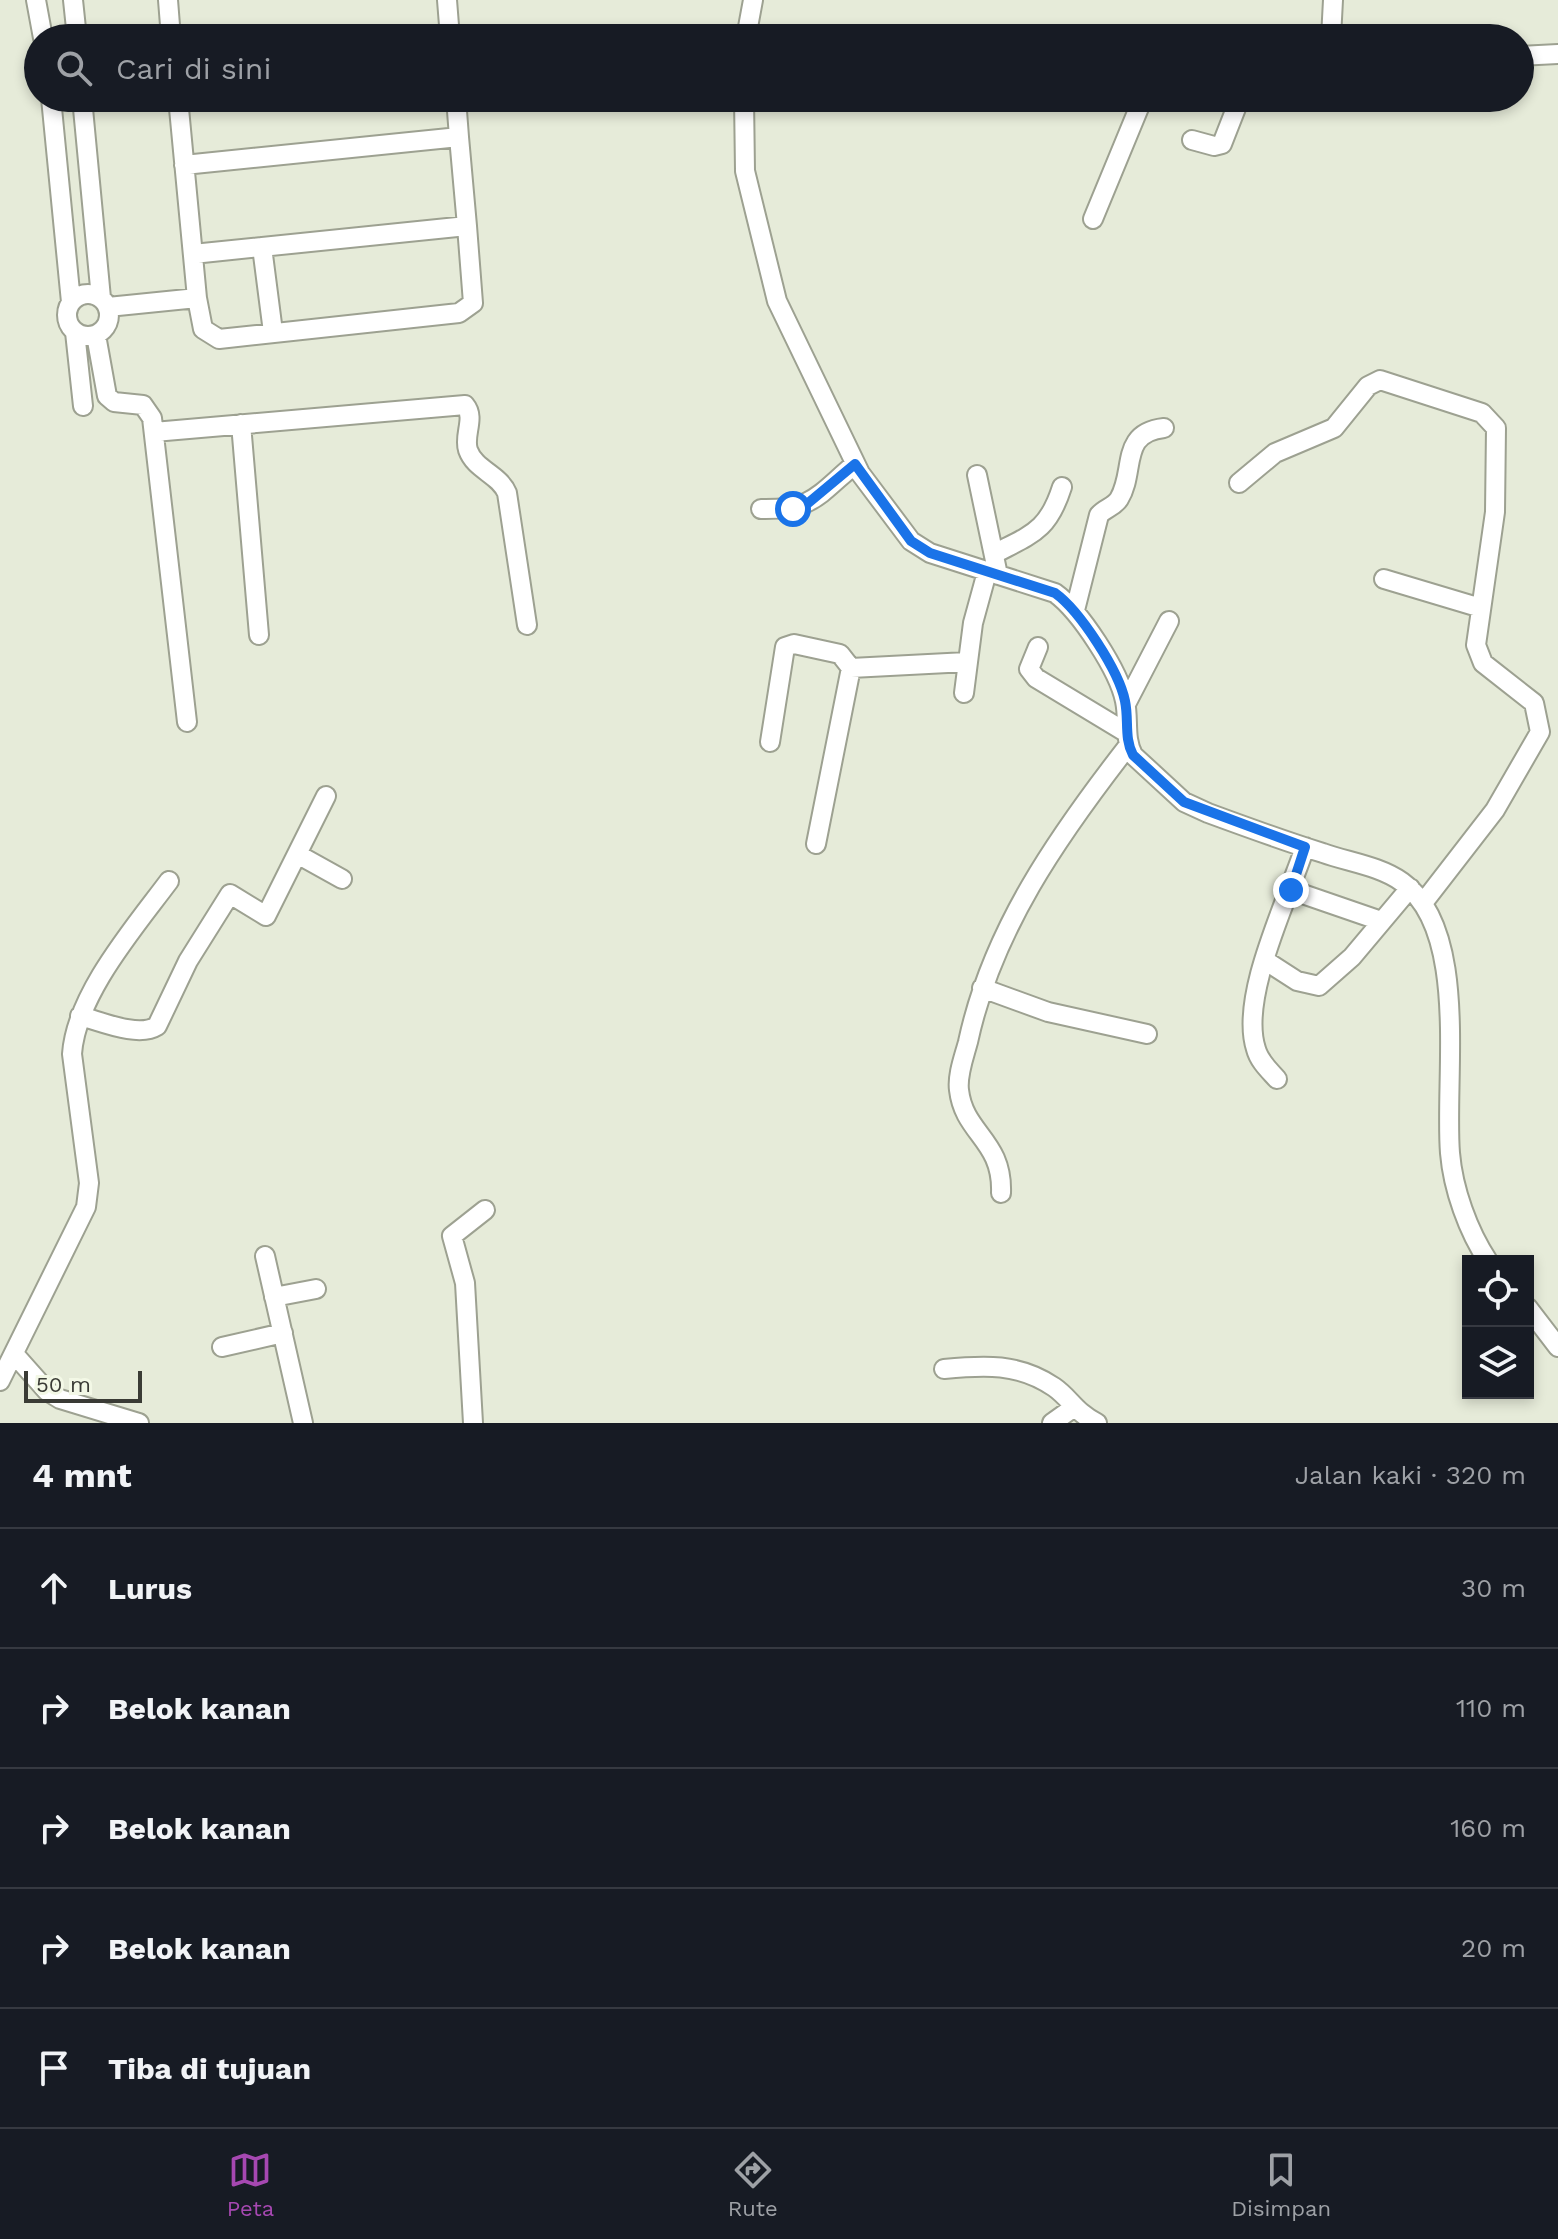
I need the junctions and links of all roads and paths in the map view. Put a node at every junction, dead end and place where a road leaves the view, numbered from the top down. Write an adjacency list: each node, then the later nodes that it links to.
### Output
1 (36, 0): 7 (street)
2 (73, 0): 8 (street)
3 (168, 0): 9 (street)
4 (447, 0): 10 (street)
5 (753, 0): 11 (street)
6 (1333, 0): 12 (street)
7 (40, 24)
8 (76, 24)
9 (170, 24)
10 (449, 24)
11 (749, 24)
12 (1332, 24)
13 (1558, 54): 14 (street)
14 (1534, 55)
15 (52, 112): 30 (street)
16 (84, 112): 31 (street)
17 (179, 112): 24 (street)
18 (457, 112): 22 (street)
19 (744, 112): 39 (street)
20 (1137, 112): 25 (street)
21 (1235, 112): 23 (street)
22 (459, 137): 24 (street); 26 (street)
23 (1192, 140)
24 (184, 165): 28 (street)
25 (1093, 219)
26 (467, 226): 27 (street); 33 (street)
27 (262, 247): 28 (street); 33 (street)
28 (193, 254): 29 (street)
29 (197, 298): 31 (street); 33 (street)
30 (71, 302): 31 (street); 32 (street)
31 (104, 302): 34 (street)
32 (75, 332): 34 (street); 35 (street)
33 (273, 332)
34 (96, 335): 38 (street)
35 (83, 406)
36 (241, 424): 38 (street); 49 (street); 50 (street)
37 (1164, 428): 47 (street)
38 (154, 432): 56 (street)
39 (855, 464): 43 (street); 44 (street)
40 (977, 475): 44 (street)
41 (1239, 483): 46 (street)
42 (1062, 487): 44 (street)
43 (761, 509)
44 (993, 567): 47 (street); 52 (street)
45 (1384, 579): 46 (street)
46 (1481, 608): 67 (street)
47 (1075, 610): 55 (street)
48 (1169, 621): 55 (street)
49 (527, 625)
50 (259, 635)
51 (1038, 647): 57 (street)
52 (967, 662): 53 (street); 54 (street)
53 (851, 668): 58 (street); 60 (street)
54 (964, 693)
55 (1126, 704): 57 (street)
56 (187, 722)
57 (1128, 740): 61 (street); 70 (street)
58 (770, 742)
59 (326, 796): 62 (street)
60 (816, 844)
61 (1305, 847): 65 (street); 66 (street)
62 (297, 854): 63 (street); 71 (street)
63 (342, 879)
64 (169, 881): 71 (street)
65 (1410, 888): 67 (street); 68 (street)
66 (1291, 890): 68 (street); 69 (street)
67 (1423, 903): 76 (street)
68 (1381, 921): 69 (street)
69 (1266, 961): 73 (street)
70 (982, 988): 72 (street); 74 (street)
71 (80, 1016): 84 (street)
72 (1147, 1034)
73 (1277, 1079)
74 (1001, 1193)
75 (485, 1210): 90 (street)
76 (1485, 1255)
77 (265, 1256): 79 (street)
78 (316, 1289): 79 (street)
79 (274, 1297): 81 (street)
80 (1534, 1316): 83 (street)
81 (283, 1333): 82 (street); 89 (street)
82 (222, 1347)
83 (1558, 1347)
84 (15, 1355): 86 (street); 88 (street)
85 (944, 1369): 87 (street)
86 (0, 1381)
87 (1073, 1408): 91 (street); 92 (street)
88 (139, 1423)
89 (303, 1423)
90 (473, 1423)
91 (1052, 1423)
92 (1097, 1423)

